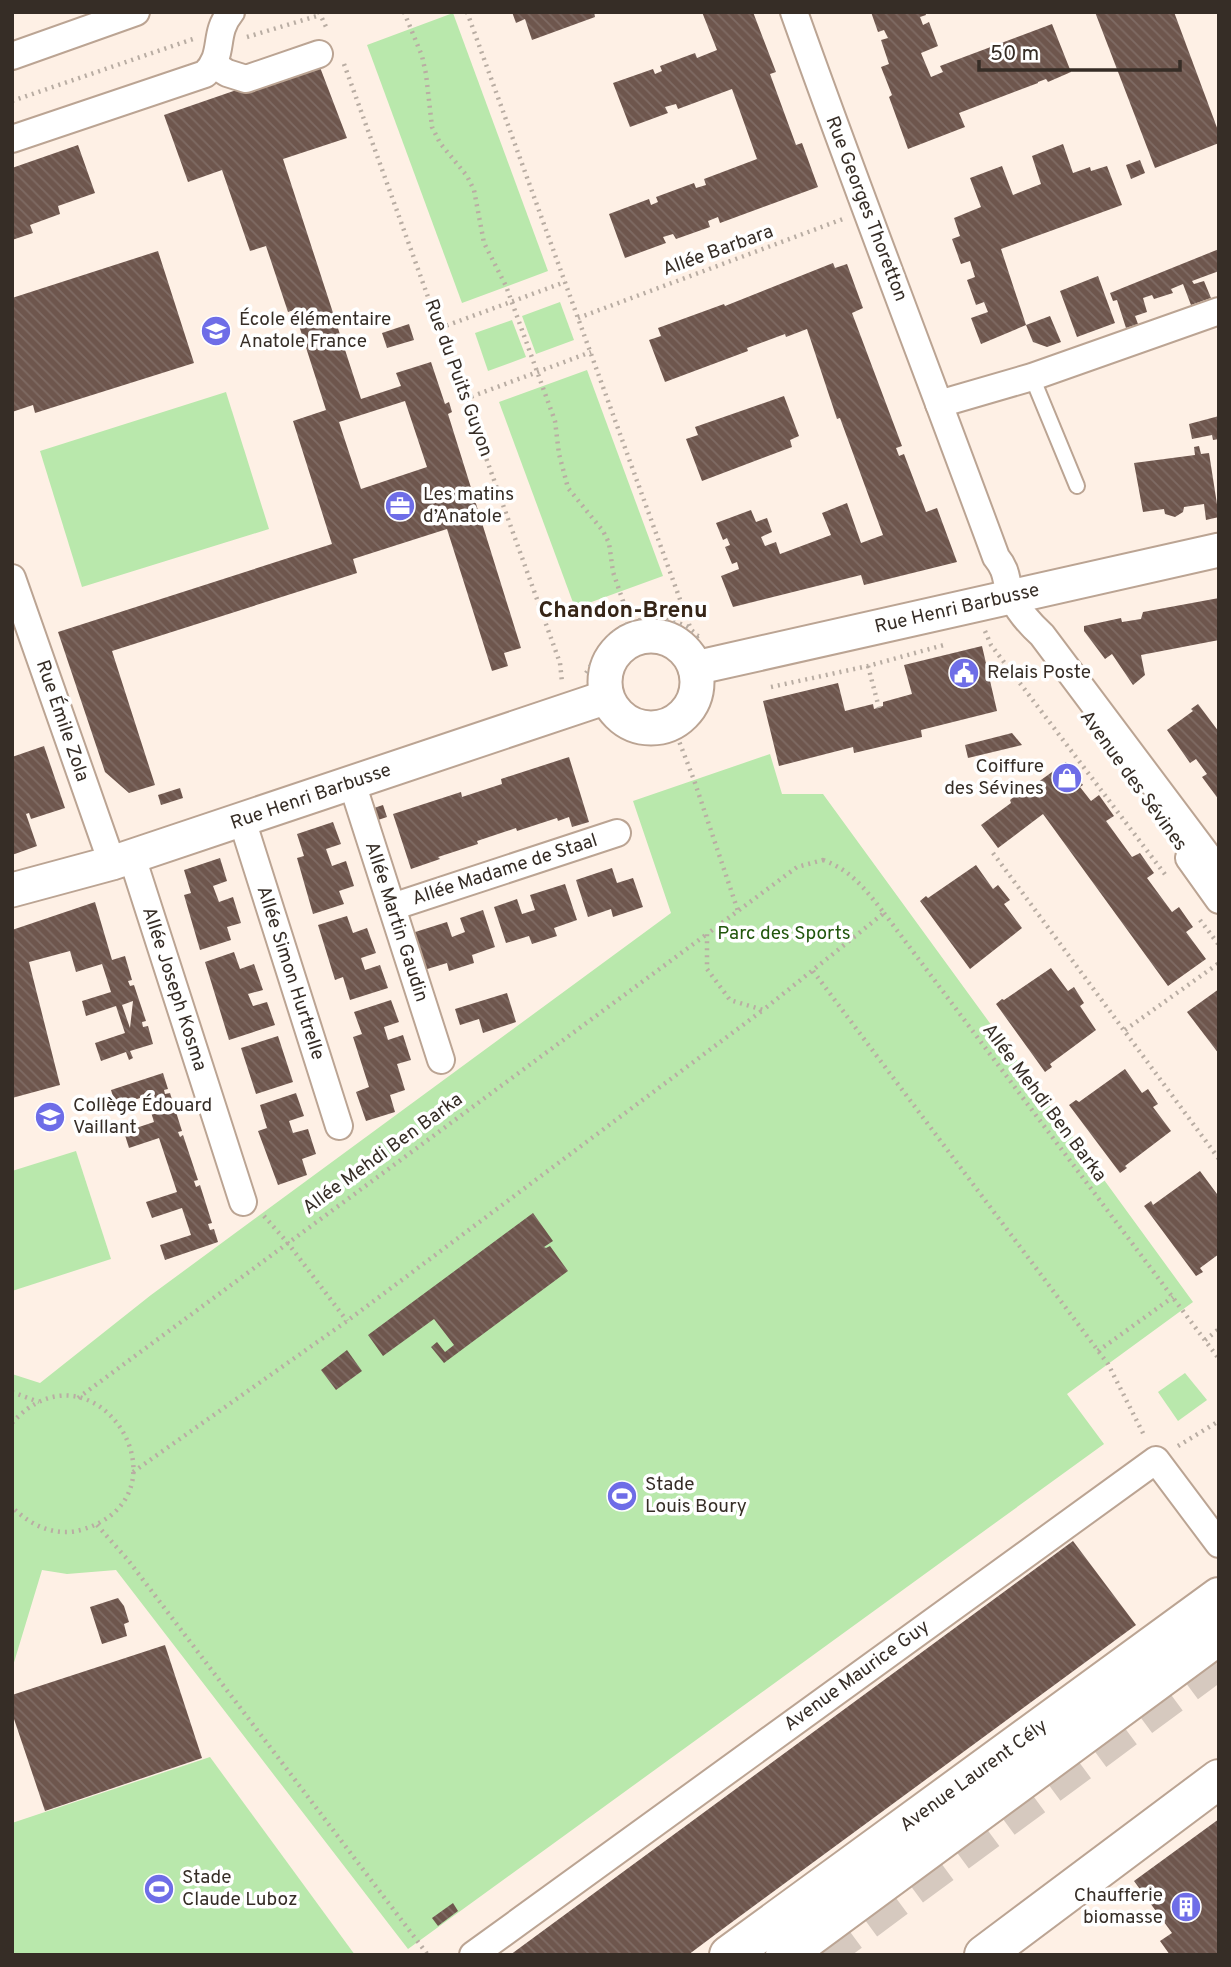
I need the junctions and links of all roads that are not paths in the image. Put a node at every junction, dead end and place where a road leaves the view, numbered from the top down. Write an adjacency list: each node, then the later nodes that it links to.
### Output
1 (136, 12): 5 (street)
2 (794, 12): 11 (street, Rue Georges Thoretton)
3 (810, 12): 11 (street, Rue Georges Thoretton)
4 (218, 26): 7 (street)
5 (12, 56)
6 (331, 58): 7 (street)
7 (214, 65): 8 (street)
8 (12, 139)
9 (1219, 311): 10 (street)
10 (1032, 377): 11 (street); 12 (lane)
11 (946, 402): 15 (street, Rue Georges Thoretton)
12 (1077, 486)
13 (1219, 550): 15 (street, Rue Henri Barbusse)
14 (12, 578): 22 (street, Rue Émile Zola)
15 (1009, 583): 16 (street, Avenue des Sévines); 17 (street, Rue Henri Barbusse)
16 (1031, 624): 23 (street, Avenue des Sévines); 25 (street, Avenue des Sévines)
17 (695, 668): 18 (street); 18 (street)
18 (607, 697): 19 (street, Rue Henri Barbusse)
19 (352, 783): 20 (street, Rue Henri Barbusse); 26 (street, Allée Martin Gaudin)
20 (242, 820): 22 (street, Rue Henri Barbusse); 28 (street, Allée Simon Hurtrelle)
21 (617, 833): 26 (street, Allée Madame de Staal)
22 (122, 860): 24 (street, Rue Henri Barbusse); 29 (street, Allée Joseph Kosma)
23 (1219, 871)
24 (12, 890)
25 (1219, 900)
26 (392, 908): 27 (street, Allée Martin Gaudin)
27 (441, 1060)
28 (339, 1126)
29 (243, 1202)
30 (1219, 1544): 34 (street, Avenue Maurice Guy)
31 (1219, 1597): 35 (main road, Avenue Laurent Cély)
32 (1219, 1635): 36 (main road)
33 (1219, 1779): 37 (main road)
34 (473, 1955)
35 (729, 1955)
36 (785, 1955)
37 (984, 1955)

